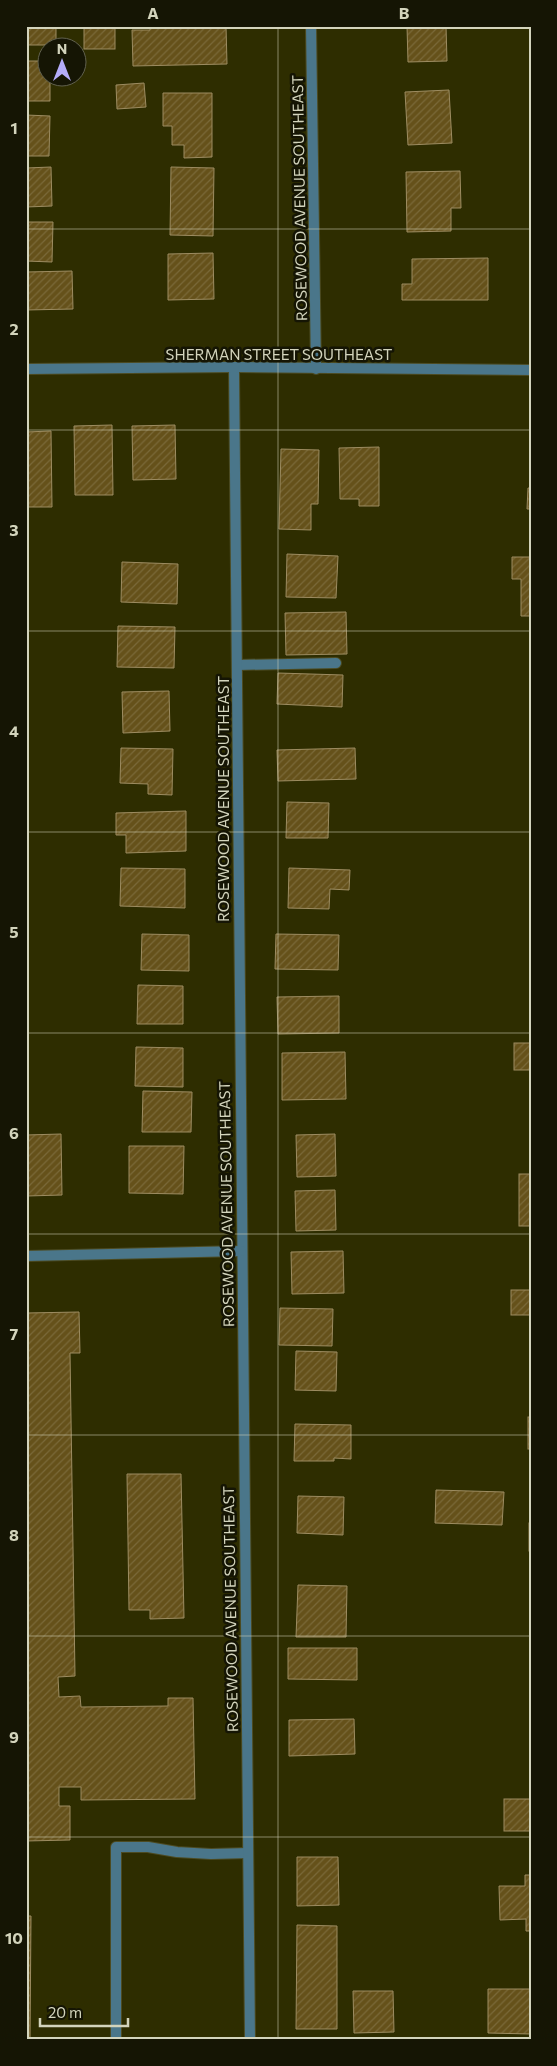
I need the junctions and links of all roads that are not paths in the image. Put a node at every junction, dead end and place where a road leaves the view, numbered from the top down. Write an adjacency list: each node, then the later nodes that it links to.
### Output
1 (311, 26): 4 (street, ROSEWOOD AVENUE SOUTHEAST)
2 (234, 367): 3 (street, SHERMAN STREET SOUTHEAST); 4 (street, SHERMAN STREET SOUTHEAST); 7 (street, ROSEWOOD AVENUE SOUTHEAST)
3 (26, 369)
4 (316, 369): 5 (street, SHERMAN STREET SOUTHEAST)
5 (531, 370)
6 (336, 663): 7 (street)
7 (237, 665): 8 (street, ROSEWOOD AVENUE SOUTHEAST)
8 (241, 1251): 9 (street); 10 (street, ROSEWOOD AVENUE SOUTHEAST)
9 (26, 1256)
10 (248, 1853): 11 (street); 12 (street, ROSEWOOD AVENUE SOUTHEAST)
11 (116, 2040)
12 (250, 2040)

